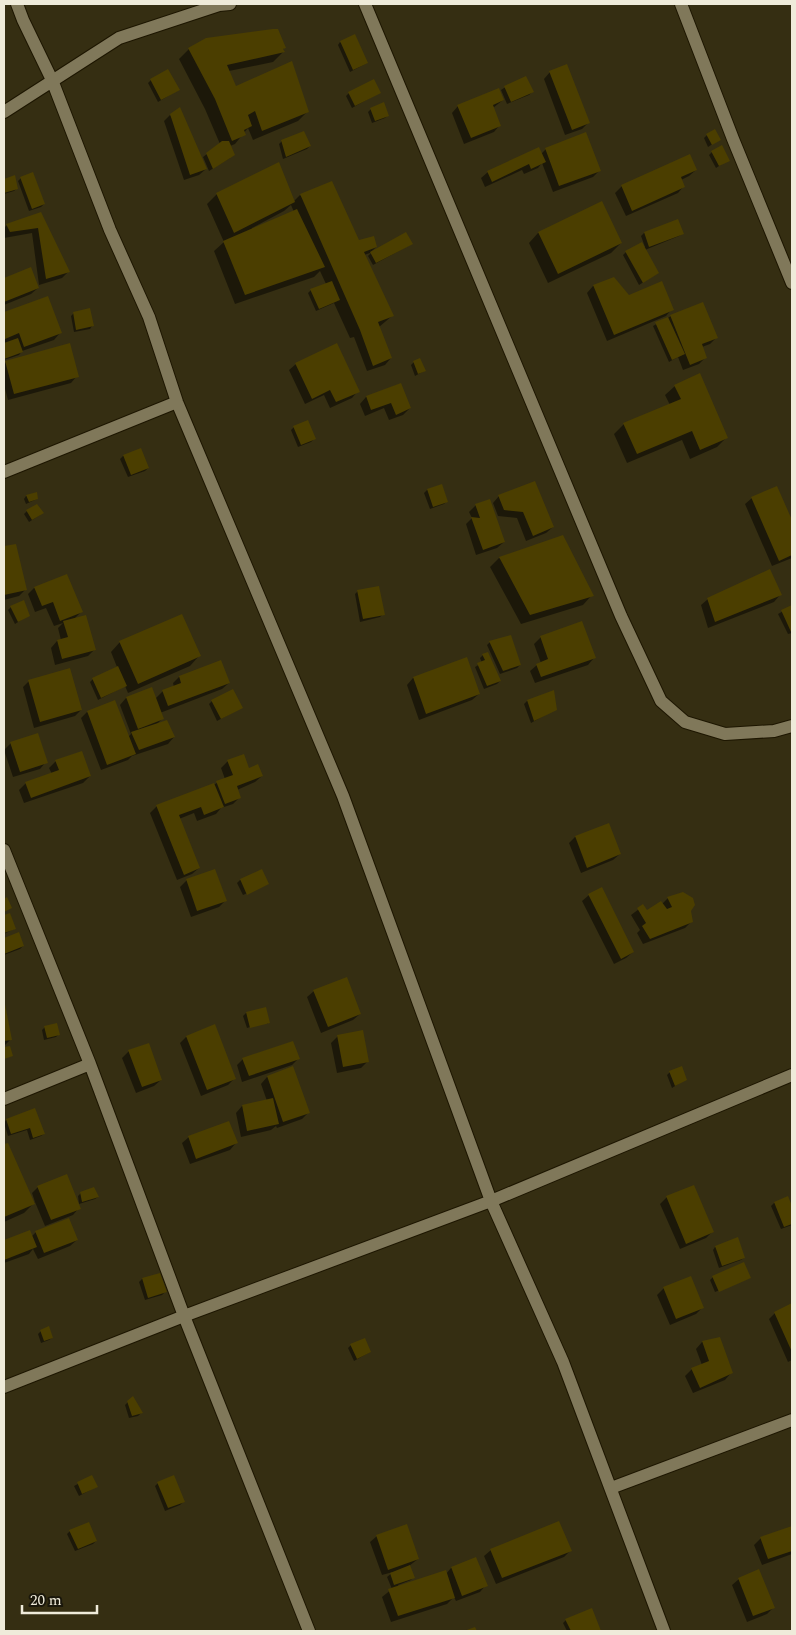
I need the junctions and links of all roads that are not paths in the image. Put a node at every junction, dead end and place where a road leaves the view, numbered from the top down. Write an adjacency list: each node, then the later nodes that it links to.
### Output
1 (17, 4): 5 (street)
2 (230, 4): 5 (street)
3 (365, 4): 10 (street)
4 (680, 4): 7 (street)
5 (52, 80): 6 (street); 8 (street)
6 (4, 112)
7 (792, 282)
8 (177, 402): 9 (street); 15 (street)
9 (4, 472)
10 (792, 726)
11 (4, 850): 12 (street)
12 (90, 1064): 14 (street); 16 (street)
13 (792, 1075): 15 (street)
14 (4, 1099)
15 (491, 1201): 16 (street); 19 (street)
16 (184, 1316): 17 (street); 20 (street)
17 (4, 1388)
18 (792, 1420): 19 (street)
19 (611, 1488): 21 (street)
20 (310, 1631)
21 (664, 1631)

